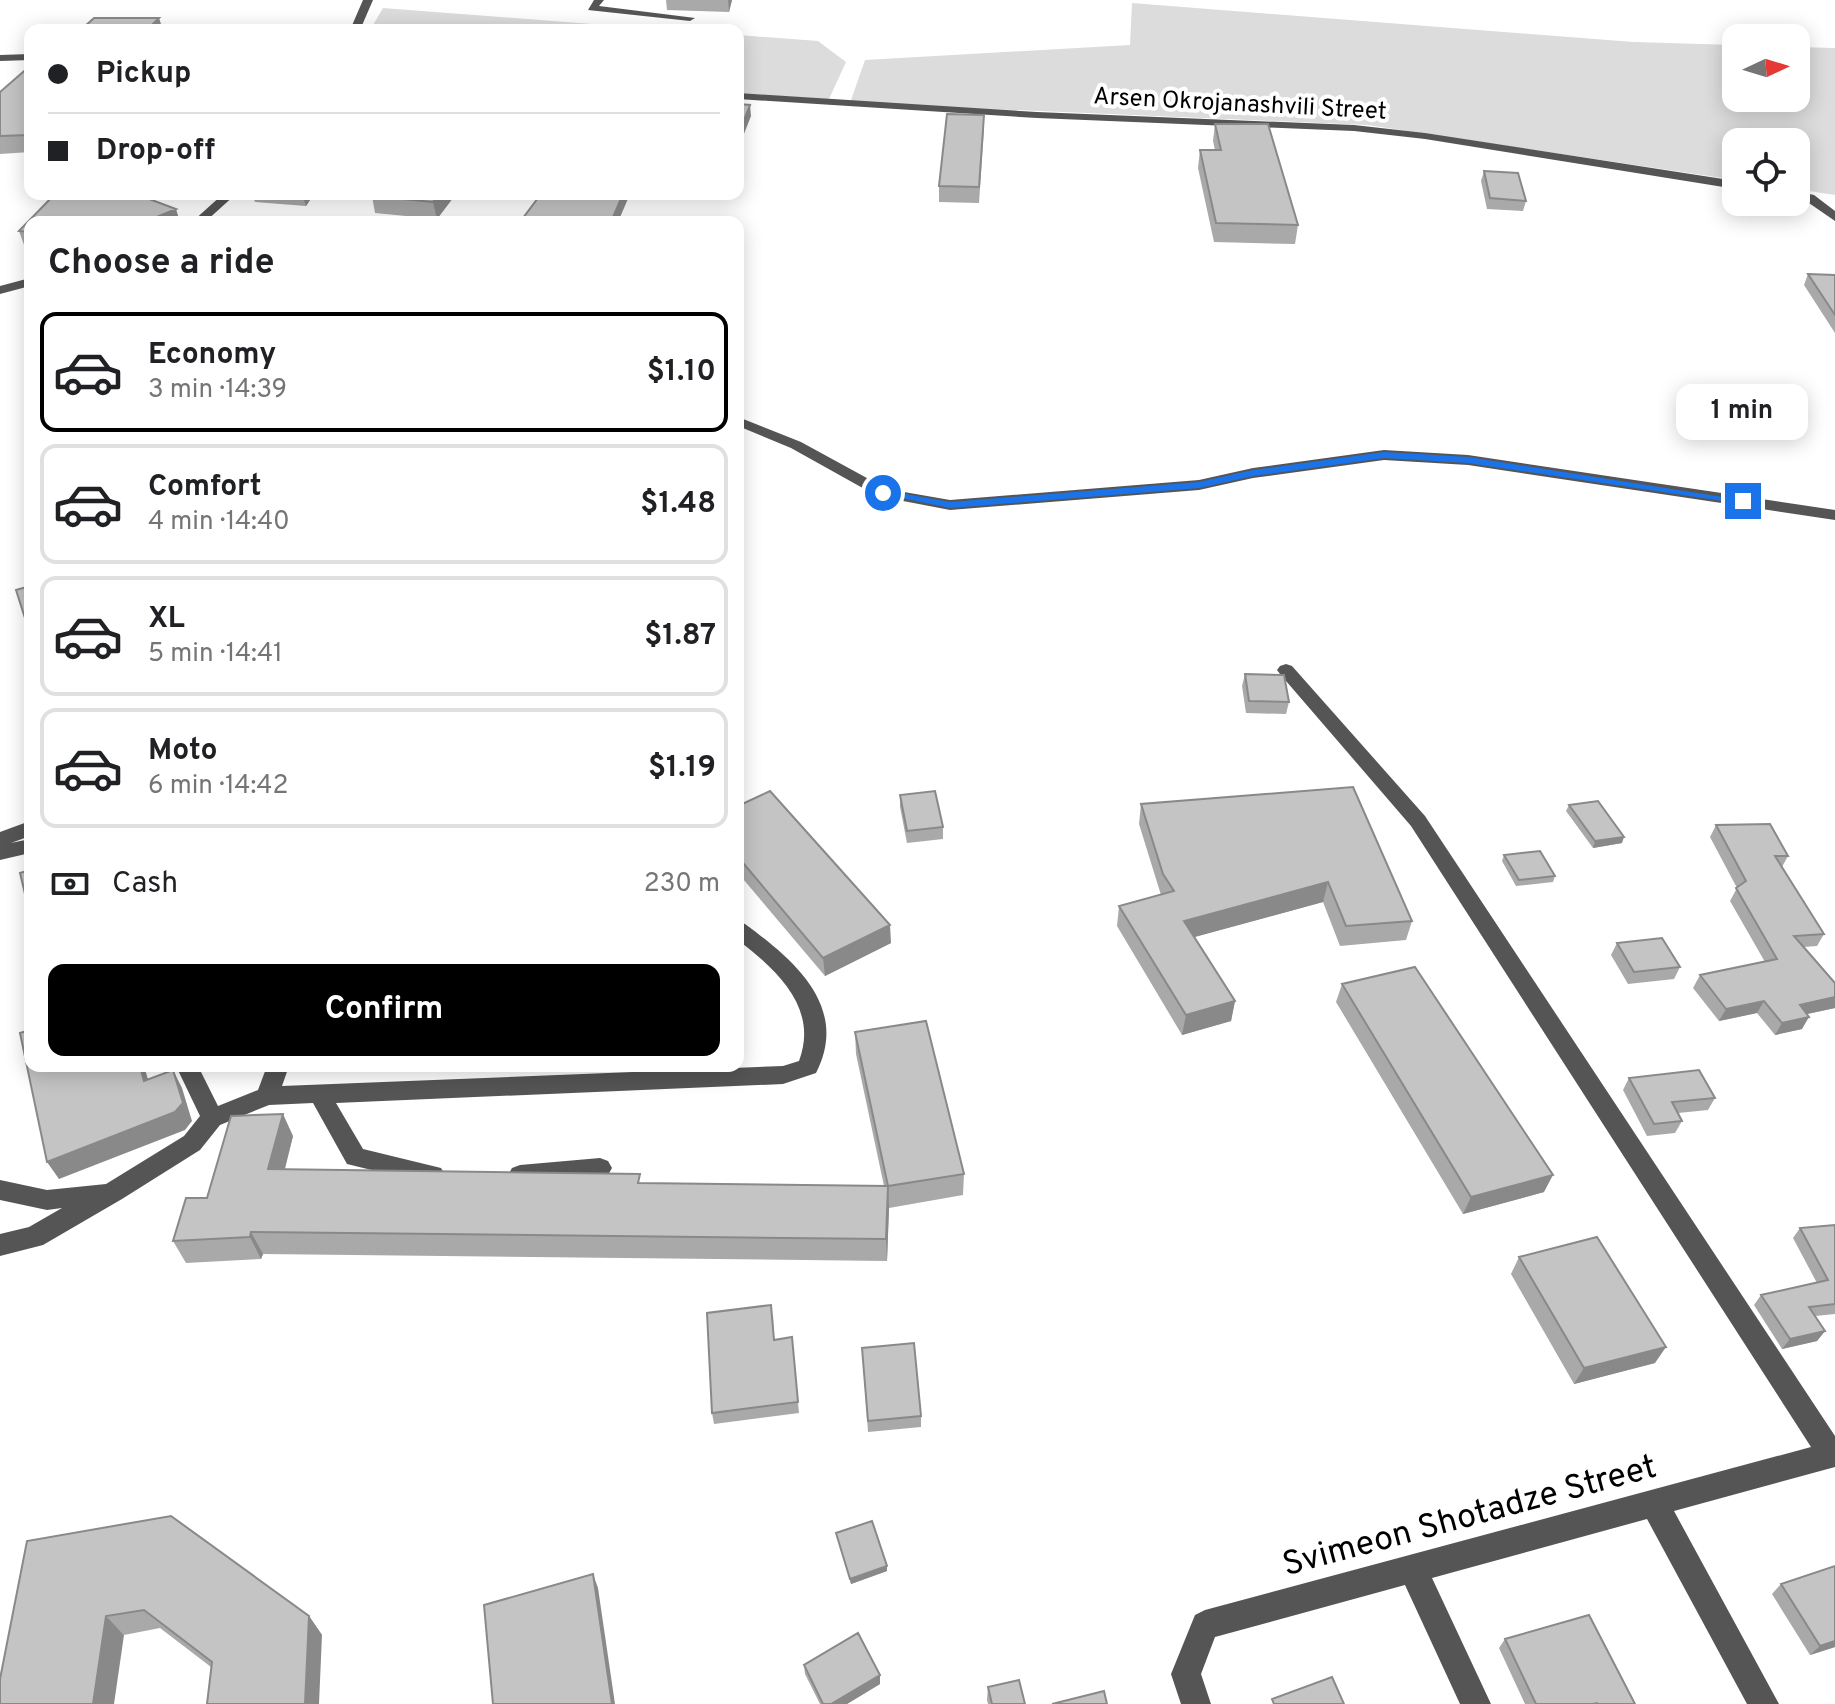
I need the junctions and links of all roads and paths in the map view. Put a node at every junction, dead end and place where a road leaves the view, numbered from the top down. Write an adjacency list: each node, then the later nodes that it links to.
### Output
1 (368, 0): 4 (street)
2 (599, 0): 3 (street)
3 (690, 18)
4 (358, 24)
5 (24, 57): 6 (street)
6 (0, 58)
7 (744, 96): 8 (street, Arsen Okrojanashvili Street)
8 (1722, 183)
9 (1810, 198): 12 (street)
10 (223, 200): 11 (street)
11 (205, 216)
12 (1835, 217)
13 (24, 284): 14 (street)
14 (0, 290)
15 (744, 423): 16 (street)
16 (1835, 515)
17 (1286, 670): 34 (street)
18 (24, 830): 19 (street)
19 (0, 840)
20 (24, 847): 21 (street)
21 (0, 853)
22 (744, 934): 25 (street)
23 (190, 1072): 27 (street)
24 (276, 1072): 26 (street)
25 (319, 1094): 26 (street); 30 (street)
26 (267, 1096): 27 (street)
27 (212, 1118): 32 (street)
28 (600, 1168): 29 (street)
29 (500, 1177)
30 (462, 1178)
31 (0, 1190): 32 (street)
32 (113, 1192): 33 (street)
33 (0, 1245)
34 (1833, 1455): 35 (street, Svimeon Shotadze Street)
35 (1654, 1503): 36 (street, Svimeon Shotadze Street); 39 (street)
36 (1413, 1569): 37 (street, Svimeon Shotadze Street); 38 (street)
37 (1196, 1704)
38 (1476, 1704)
39 (1764, 1704)

